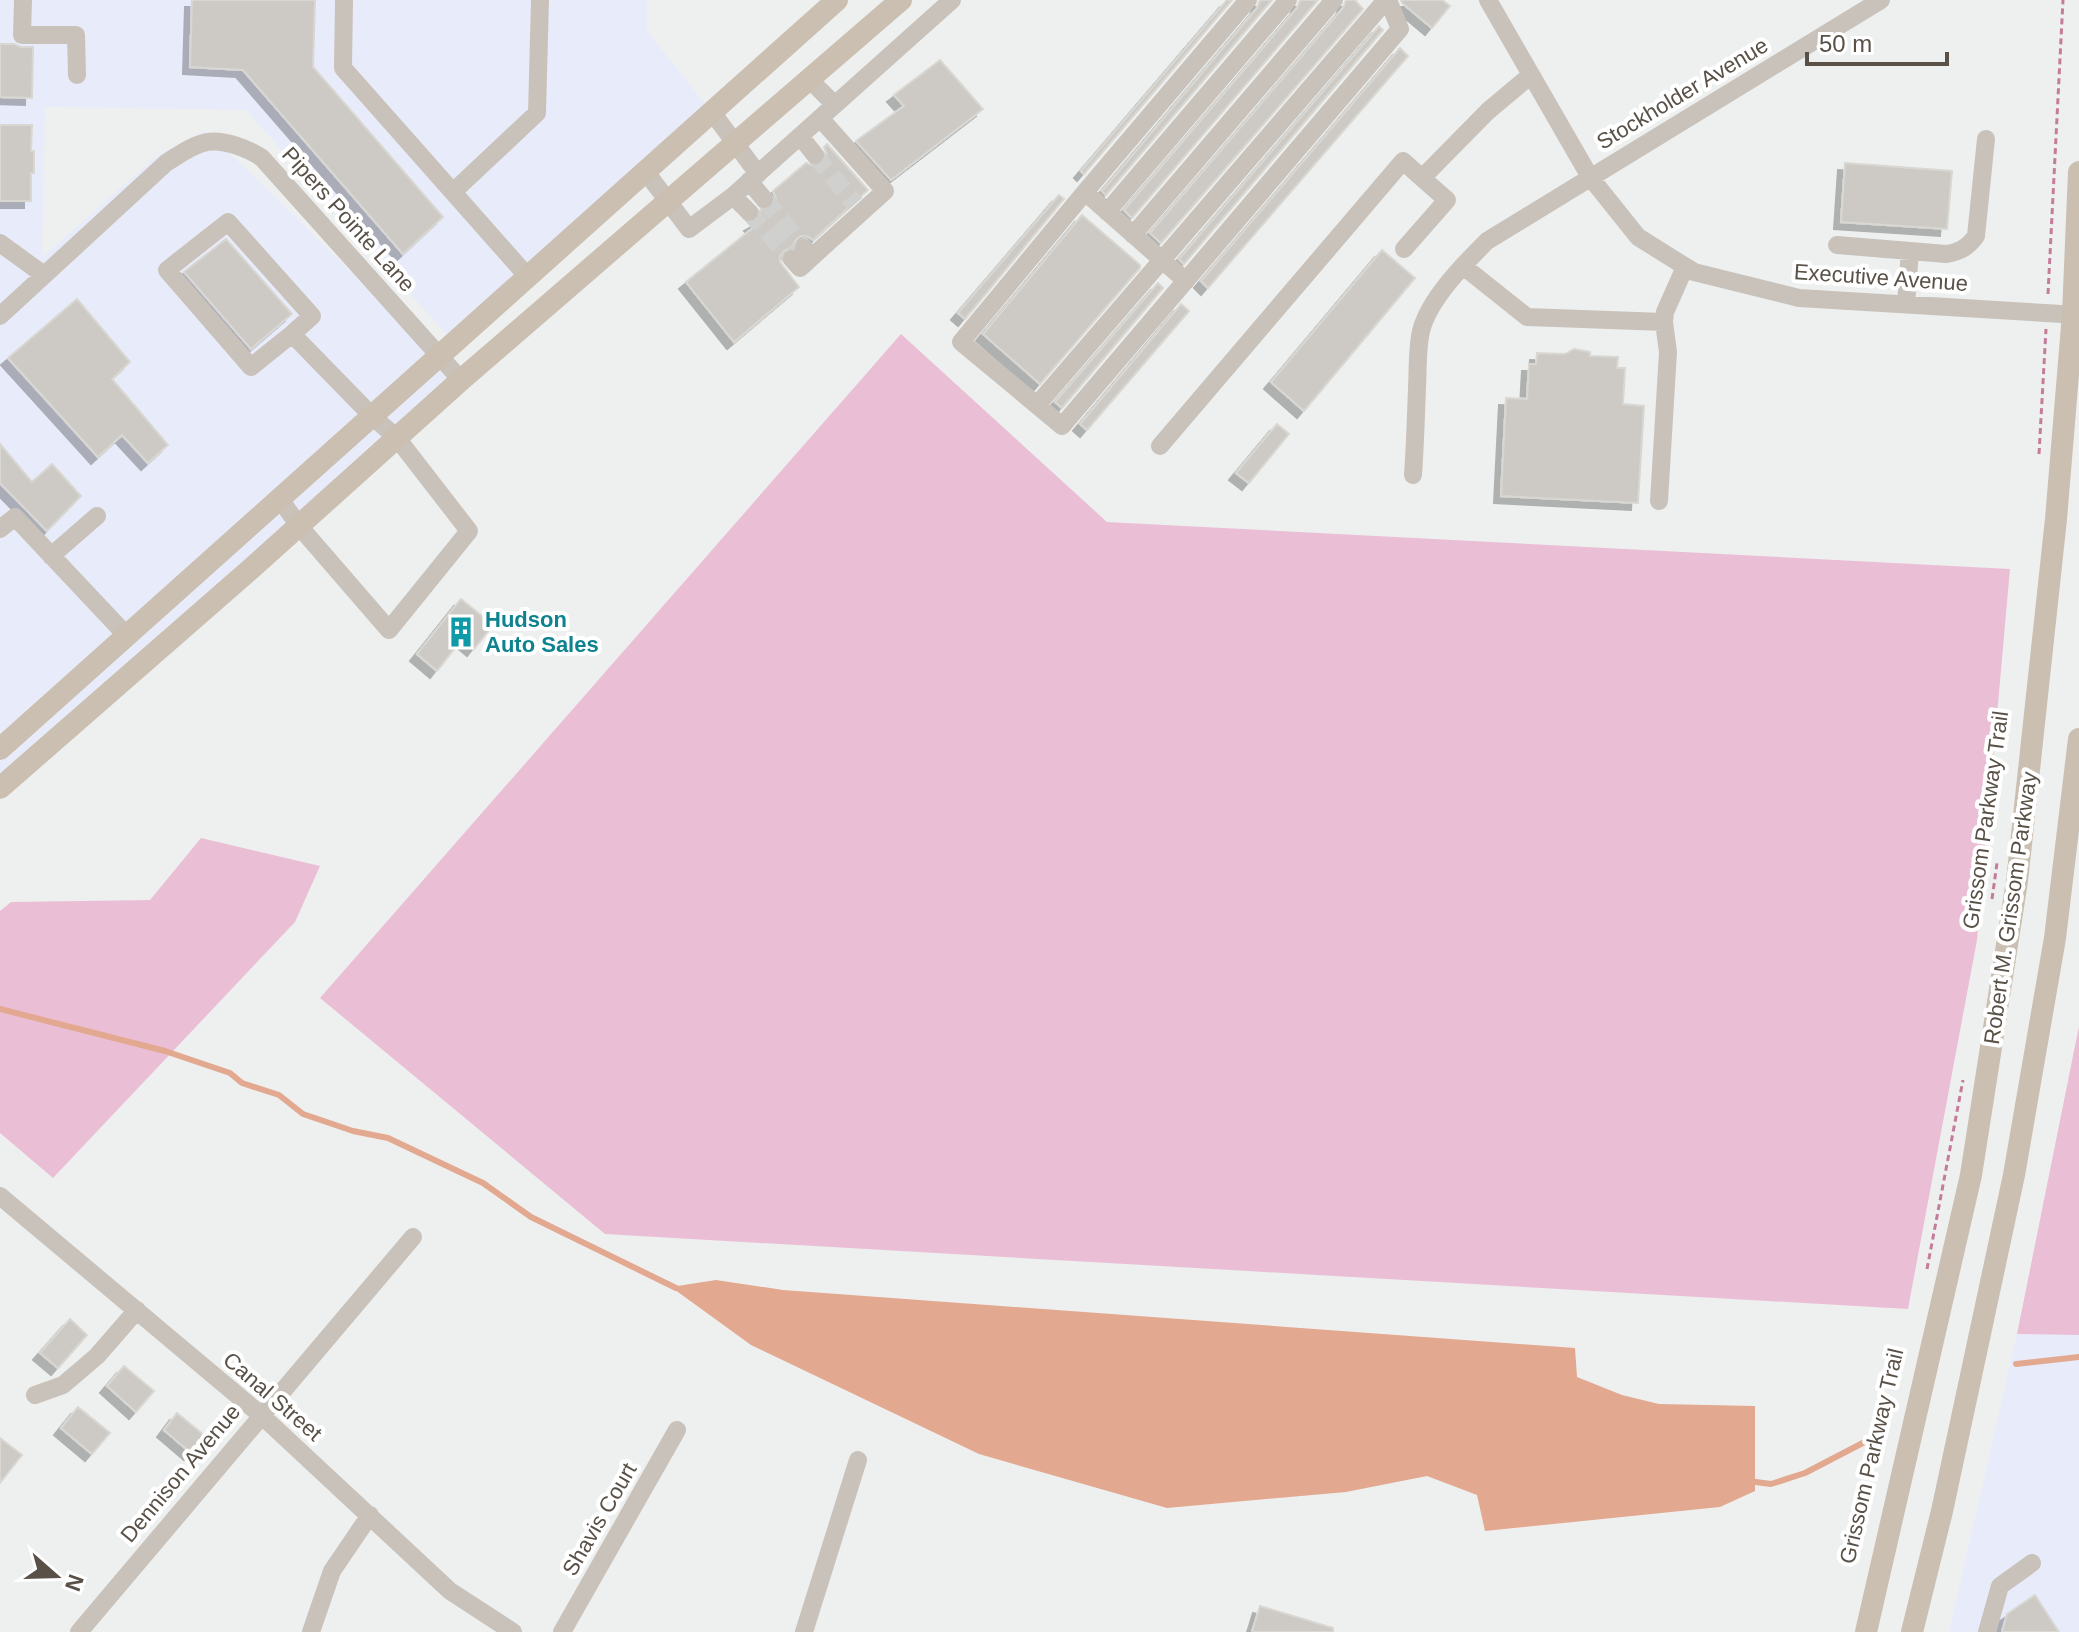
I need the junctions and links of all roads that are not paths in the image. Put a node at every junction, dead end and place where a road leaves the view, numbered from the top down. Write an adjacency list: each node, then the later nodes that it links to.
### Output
1 (23, 0): 13 (street)
2 (344, 0): 28 (street)
3 (540, 0): 28 (street)
4 (837, 0): 17 (main road)
5 (901, 0): 15 (main road)
6 (952, 0): 16 (street)
7 (1248, 0): 29 (street)
8 (1288, 0): 34 (street)
9 (1334, 0): 35 (street)
10 (1387, 0): 41 (street); 46 (street)
11 (1488, 0): 14 (street, Executive Avenue)
12 (1881, 0): 25 (street, Stockholder Avenue)
13 (77, 75)
14 (1531, 75): 25 (street, Executive Avenue); 27 (street)
15 (809, 79): 16 (street); 21 (main road)
16 (835, 105): 18 (street)
17 (712, 112): 21 (street); 23 (main road)
18 (820, 118): 19 (street); 40 (street)
19 (800, 136): 22 (street); 26 (street)
20 (1986, 139): 39 (street)
21 (737, 143): 26 (street); 32 (main road)
22 (815, 155)
23 (646, 172): 32 (street); 45 (main road)
24 (2079, 172): 48 (main road, Robert M. Grissom Parkway)
25 (1590, 177): 42 (street, Stockholder Avenue); 43 (street, Executive Avenue)
26 (753, 178): 30 (street); 31 (street)
27 (1422, 178): 38 (street); 57 (street)
28 (453, 192): 45 (street)
29 (1085, 192): 34 (street); 54 (street)
30 (733, 196): 32 (street); 33 (street)
31 (764, 199)
32 (667, 202): 53 (main road)
33 (749, 212)
34 (1107, 212): 35 (street)
35 (1133, 235): 41 (street)
36 (0, 243): 44 (street)
37 (1837, 245): 39 (street)
38 (1404, 249)
39 (1910, 251): 47 (street)
40 (803, 255)
41 (1161, 260): 46 (street); 54 (street)
42 (1463, 266): 50 (street); 58 (street, Stockholder Avenue)
43 (1685, 267): 47 (street, Executive Avenue); 50 (street)
44 (44, 275): 49 (street, Pipers Pointe Lane); 52 (street, Pipers Pointe Lane)
45 (528, 277): 52 (main road)
46 (1186, 281): 54 (street)
47 (1906, 304): 48 (street, Executive Avenue)
48 (2076, 314): 83 (main road, Robert M. Grissom Parkway)
49 (0, 316)
50 (1664, 322): 60 (street)
51 (292, 334): 51 (street); 55 (street)
52 (440, 356): 53 (street, Pipers Pointe Lane); 55 (main road)
53 (461, 380): 56 (main road)
54 (1037, 405)
55 (373, 417): 56 (street); 59 (main road)
56 (397, 438): 62 (main road); 62 (street)
57 (1160, 446)
58 (1413, 475)
59 (280, 499): 62 (street); 65 (main road)
60 (1659, 501)
61 (97, 516): 64 (street)
62 (299, 526): 68 (main road)
63 (0, 529): 64 (street)
64 (51, 556): 65 (street)
65 (127, 636): 67 (main road)
66 (2079, 739): 84 (main road, Robert M. Grissom Parkway)
67 (0, 749)
68 (0, 788)
69 (0, 1196): 71 (street, Canal Street)
70 (413, 1237): 73 (street, Dennison Avenue)
71 (137, 1310): 72 (street); 73 (street, Canal Street)
72 (35, 1395)
73 (261, 1415): 76 (street, Canal Street); 78 (street, Dennison Avenue)
74 (677, 1430): 81 (street, Shavis Court)
75 (858, 1460): 82 (street)
76 (370, 1515): 79 (street); 80 (street, Canal Street)
77 (2032, 1563): 85 (street)
78 (79, 1632)
79 (311, 1632)
80 (513, 1632)
81 (562, 1632)
82 (804, 1632)
83 (1866, 1632)
84 (1912, 1632)
85 (1987, 1632)

